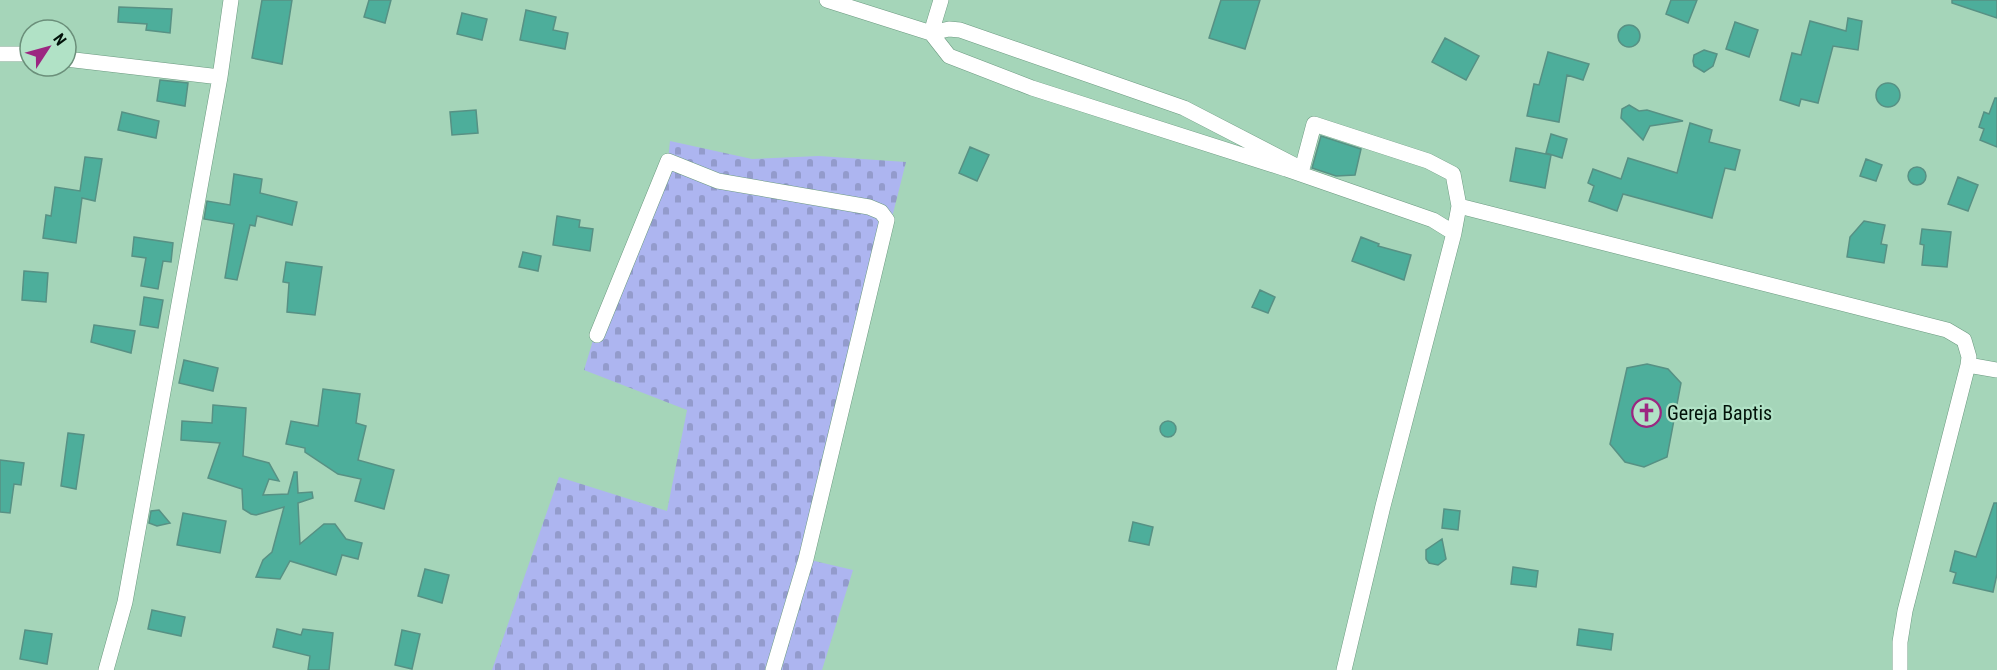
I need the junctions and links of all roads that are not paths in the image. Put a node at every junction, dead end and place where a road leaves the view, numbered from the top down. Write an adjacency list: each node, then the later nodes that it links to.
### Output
1 (231, 0): 8 (street)
2 (827, 0): 4 (street)
3 (941, 0): 4 (street)
4 (931, 33): 9 (street); 10 (street)
5 (0, 54): 6 (street)
6 (18, 54)
7 (78, 60): 8 (street)
8 (220, 77): 14 (street)
9 (1459, 206): 10 (street); 12 (street)
10 (1454, 233): 16 (street)
11 (597, 335): 15 (street)
12 (1968, 365): 13 (street); 17 (street)
13 (1997, 370)
14 (106, 670)
15 (773, 670)
16 (1344, 670)
17 (1900, 670)

